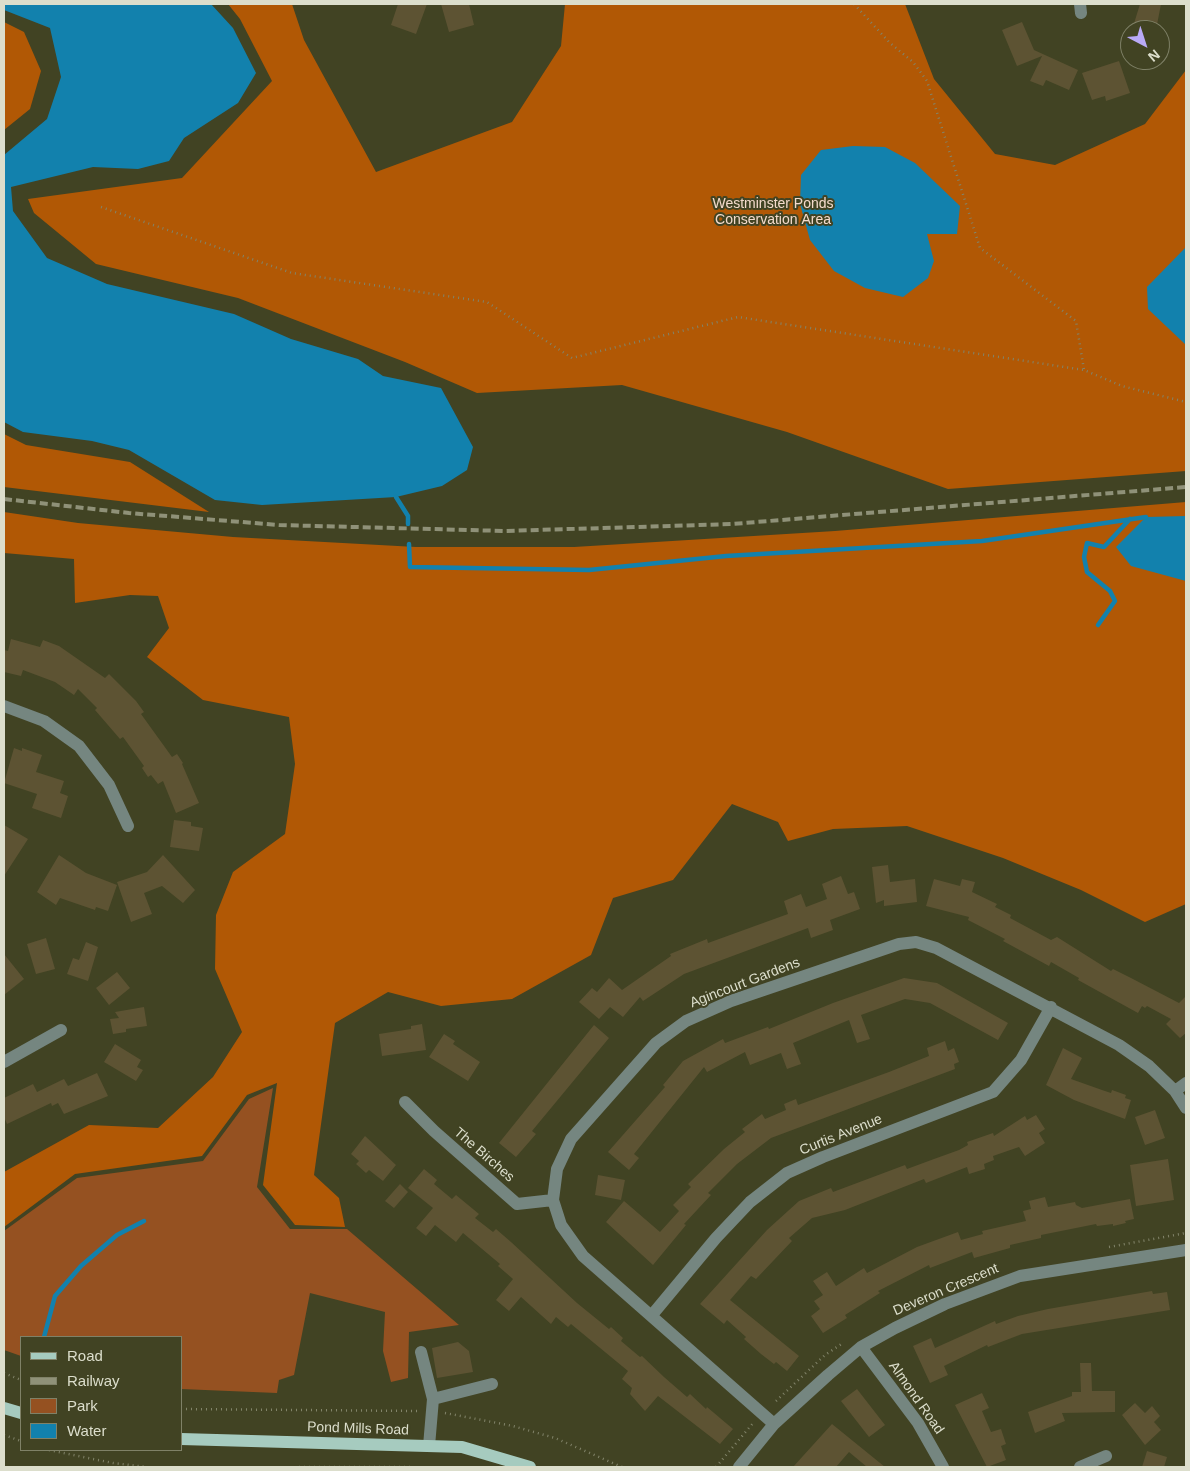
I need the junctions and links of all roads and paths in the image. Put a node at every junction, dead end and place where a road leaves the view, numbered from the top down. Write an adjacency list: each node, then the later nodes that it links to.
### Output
1 (854, 4): 3 (path)
2 (102, 207): 3 (path)
3 (1084, 370): 4 (path)
4 (1186, 402)
5 (4, 706): 6 (street)
6 (128, 826)
7 (1050, 1007): 11 (street, Agincourt Gardens); 14 (street, Agincourt Gardens); 16 (street, Curtis Avenue)
8 (61, 1030): 9 (street)
9 (4, 1062)
10 (1186, 1083): 11 (street)
11 (1175, 1091): 13 (street, Agincourt Gardens)
12 (405, 1102): 14 (street, The Birches)
13 (1186, 1108)
14 (553, 1200): 16 (street, Agincourt Gardens)
15 (1186, 1250): 17 (street, Deveron Crescent)
16 (652, 1315): 27 (street, Agincourt Gardens)
17 (861, 1347): 27 (street, Deveron Crescent); 41 (street, Almond Road)
18 (421, 1352): 22 (street)
19 (4, 1373): 20 (path)
20 (20, 1380)
21 (492, 1384): 22 (street)
22 (432, 1405): 24 (path); 31 (street); 38 (path)
23 (4, 1408): 25 (main road)
24 (182, 1409)
25 (20, 1413)
26 (755, 1421): 39 (path)
27 (774, 1424): 40 (street, Deveron Crescent)
28 (4, 1435): 30 (path)
29 (182, 1439): 31 (main road, Pond Mills Road)
30 (20, 1441)
31 (429, 1446): 37 (main road, Pond Mills Road)
32 (54, 1451): 34 (path)
33 (1106, 1456): 42 (street)
34 (147, 1467)
35 (299, 1467): 36 (path)
36 (411, 1467)
37 (530, 1467)
38 (622, 1467)
39 (716, 1467)
40 (739, 1467)
41 (944, 1467)
42 (1080, 1467)

